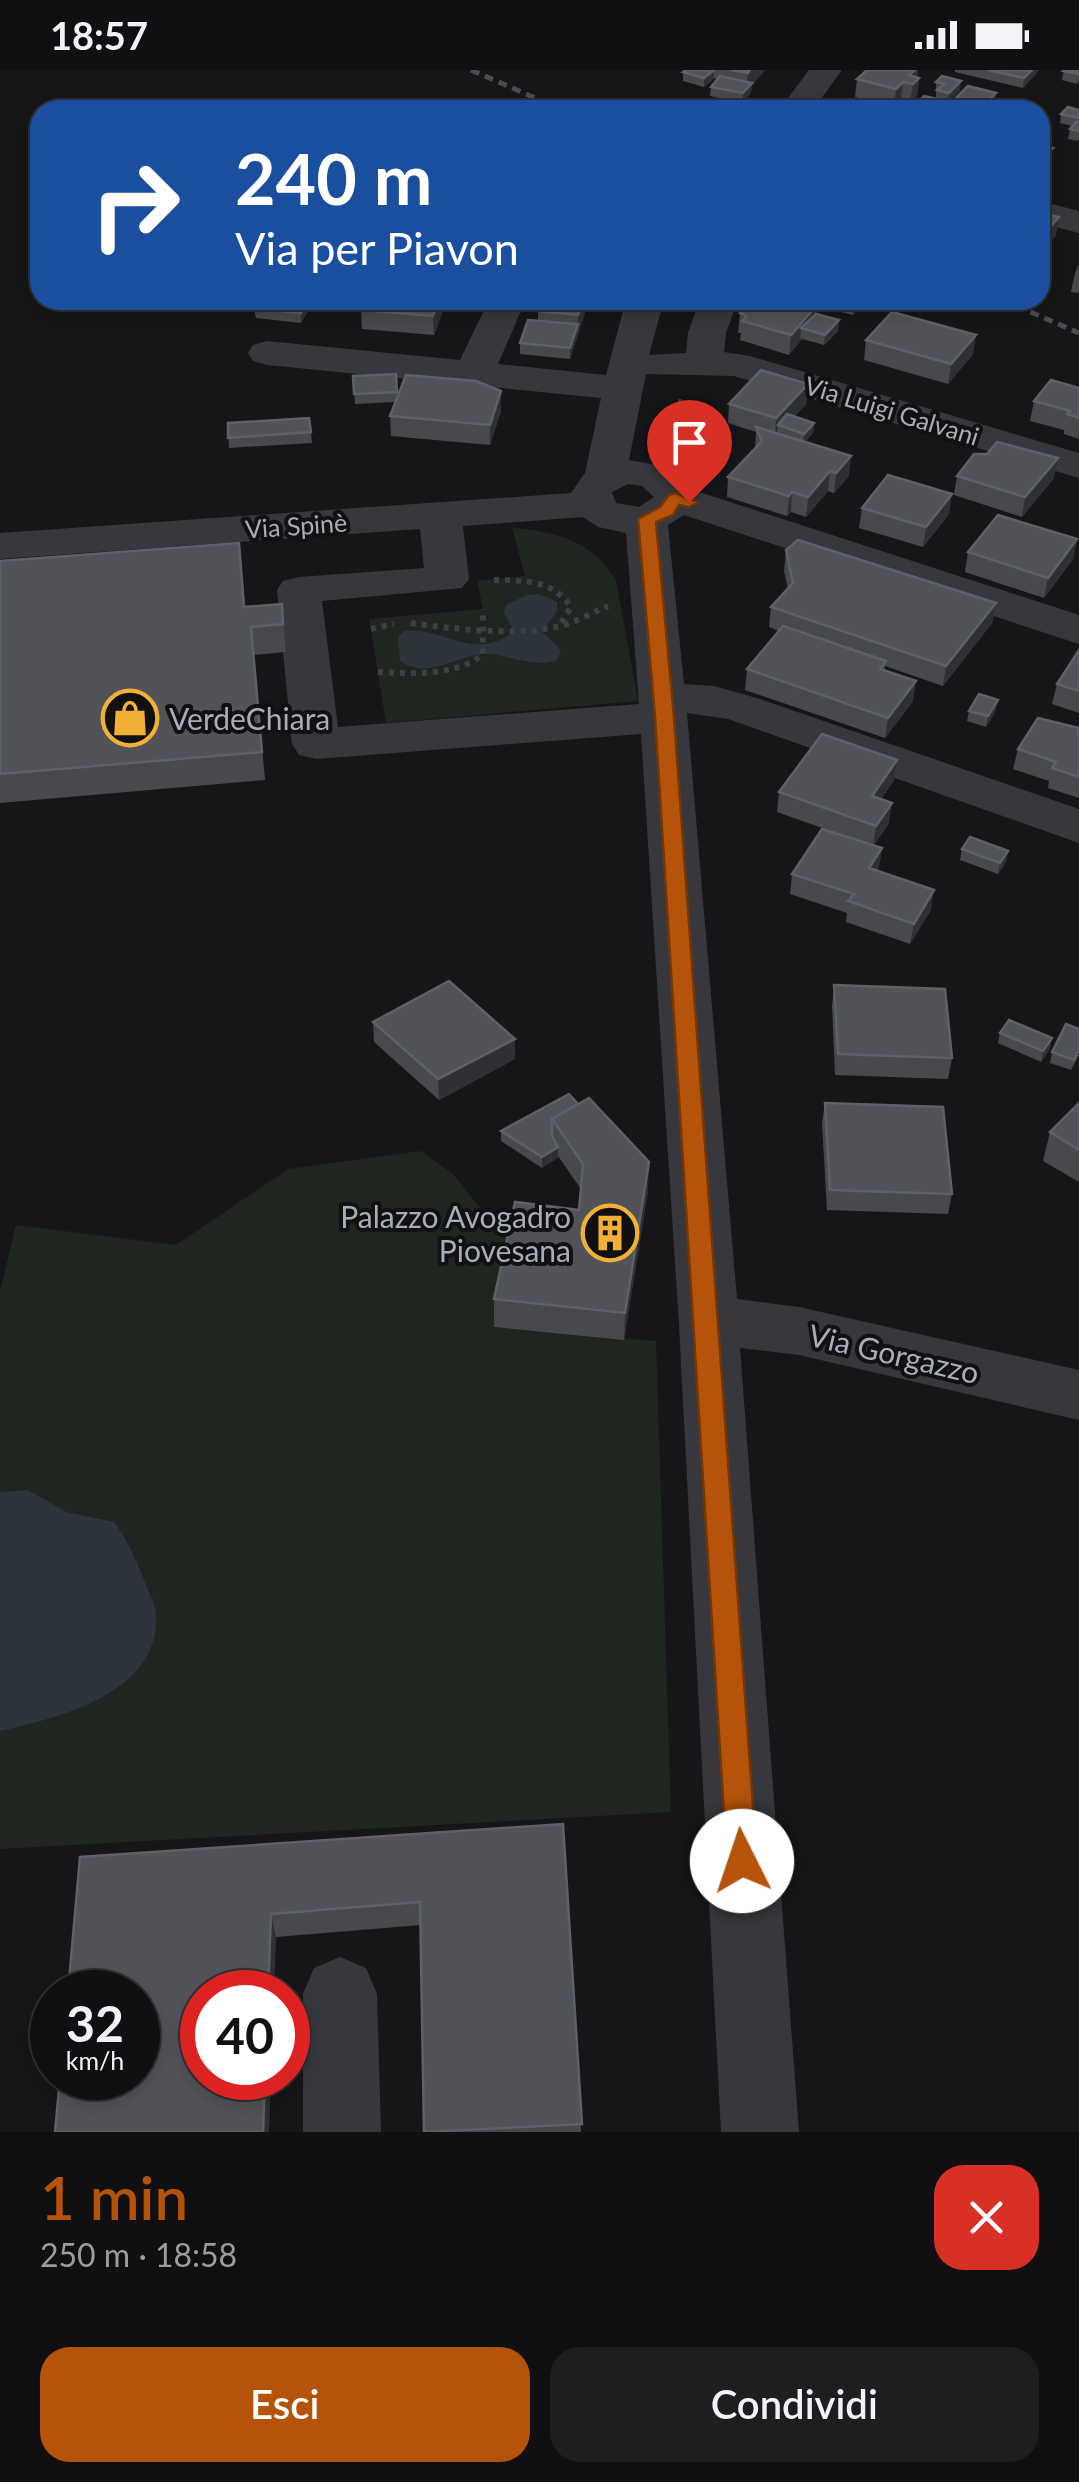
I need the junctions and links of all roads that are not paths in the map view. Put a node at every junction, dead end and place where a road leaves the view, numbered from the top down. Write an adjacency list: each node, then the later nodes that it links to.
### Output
1 (826, 70): 2 (street)
2 (804, 100)
3 (1050, 215): 4 (street)
4 (1079, 222)
5 (503, 310): 11 (street)
6 (641, 310): 12 (street)
7 (676, 310): 10 (street)
8 (716, 310): 10 (street)
9 (267, 353): 11 (street)
10 (680, 372): 13 (street, Via Luigi Galvani); 14 (street)
11 (474, 373): 12 (street)
12 (622, 388): 14 (street)
13 (1079, 466)
14 (640, 488): 15 (street, Via Spinè); 17 (street); 18 (street)
15 (440, 514): 16 (street, Via Spinè); 18 (street)
16 (0, 546)
17 (1079, 630)
18 (664, 708): 19 (street); 20 (street)
19 (1079, 827)
20 (707, 1320): 21 (street, Via Gorgazzo); 24 (street)
21 (1079, 1395)
22 (340, 1994): 23 (street)
23 (342, 2132)
24 (760, 2132)

